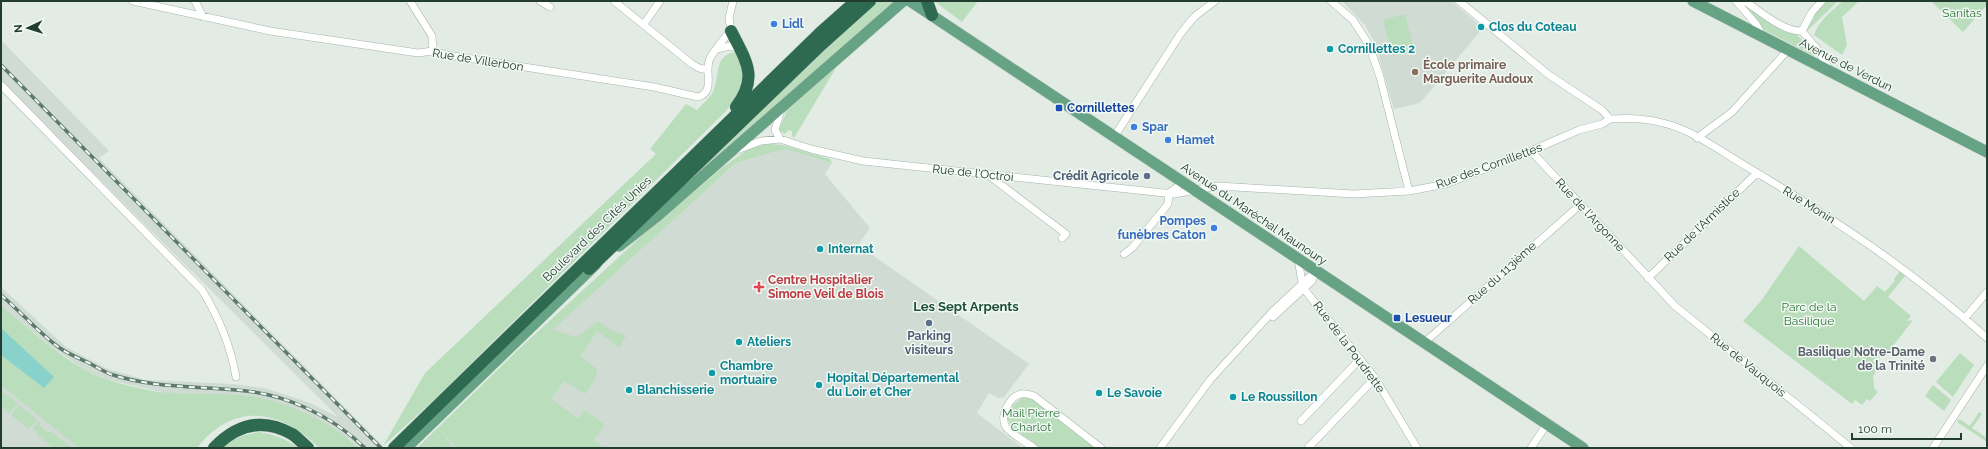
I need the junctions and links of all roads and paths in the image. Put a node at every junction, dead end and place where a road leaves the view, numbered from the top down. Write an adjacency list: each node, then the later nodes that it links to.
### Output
1 (134, 1): 22 (street, Rue de Villerbon)
2 (195, 1): 22 (street)
3 (410, 1): 30 (street)
4 (540, 1): 20 (street)
5 (614, 1): 23 (street)
6 (660, 1): 23 (street)
7 (733, 1): 25 (street)
8 (856, 1): 39 (highway, Boulevard des Cités Unies)
9 (870, 1): 53 (highway, Boulevard des Cités Unies)
10 (904, 1): 34 (main road)
11 (910, 1): 21 (main road, Avenue du Maréchal Maunoury)
12 (927, 1): 21 (highway)
13 (1215, 1): 36 (street)
14 (1331, 1): 47 (street)
15 (1459, 1): 35 (street)
16 (1693, 1): 26 (main road, Avenue de Verdun)
17 (1736, 1): 26 (street)
18 (1745, 1): 24 (street)
19 (1822, 1): 24 (street)
20 (550, 7)
21 (932, 15): 36 (main road, Avenue du Maréchal Maunoury)
22 (203, 17): 30 (street, Rue de Villerbon)
23 (644, 24): 31 (street)
24 (1802, 30): 32 (street)
25 (731, 31): 27 (street, Rue de Villerbon); 28 (highway)
26 (1763, 37): 29 (main road, Avenue de Verdun)
27 (717, 49): 28 (street); 31 (street, Rue de Villerbon)
28 (740, 50): 39 (highway)
29 (1788, 50): 32 (main road, Avenue de Verdun); 37 (street)
30 (433, 52): 31 (street, Rue de Villerbon)
31 (708, 70)
32 (1831, 72): 41 (main road, Avenue de Verdun)
33 (1, 85): 63 (street)
34 (784, 104): 38 (street); 42 (main road)
35 (1610, 119): 37 (street, Rue Monin); 40 (street, Rue des Cornillettes)
36 (1114, 136): 45 (main road, Avenue du Maréchal Maunoury)
37 (1697, 138): 43 (street, Rue Monin)
38 (780, 139): 42 (street, Rue de l'Octroi); 44 (street, Rue de l'Octroi)
39 (709, 140): 69 (highway, Boulevard des Cités Unies)
40 (1531, 151): 47 (street, Rue des Cornillettes); 49 (street, Rue de l'Argonne)
41 (1987, 152)
42 (728, 155): 53 (main road)
43 (1757, 173): 55 (street, Rue de l'Armistice); 58 (street, Rue Monin)
44 (987, 174): 48 (street, Rue de l'Octroi); 50 (street)
45 (1184, 182): 46 (main road, Avenue du Maréchal Maunoury); 48 (street)
46 (1196, 191): 47 (street, Rue des Cornillettes); 48 (street, Rue de l'Octroi); 52 (main road, Avenue du Maréchal Maunoury)
47 (1409, 191)
48 (1169, 194): 51 (street)
49 (1580, 205): 55 (street, Rue de l'Argonne); 60 (street, Rue du 113ième)
50 (1062, 238)
51 (1124, 254)
52 (1298, 259): 54 (main road, Avenue du Maréchal Maunoury); 56 (street)
53 (589, 269): 70 (main road, Boulevard des Cités Unies)
54 (1316, 271): 56 (street); 60 (main road, Avenue du Maréchal Maunoury)
55 (1648, 278): 78 (street, Rue de Vauquois)
56 (1303, 286): 61 (street, Rue de la Poudrette); 73 (street)
57 (1987, 292): 58 (street)
58 (1965, 318): 59 (street, Rue Monin)
59 (1987, 338)
60 (1425, 342): 66 (main road, Avenue du Maréchal Maunoury)
61 (1360, 359): 64 (street, Rue de la Poudrette); 65 (street)
62 (1987, 366): 79 (street)
63 (236, 378)
64 (1375, 378): 74 (street); 75 (street, Rue de la Poudrette)
65 (1301, 421)
66 (1547, 424): 76 (street); 77 (main road, Avenue du Maréchal Maunoury)
67 (214, 448): 68 (highway)
68 (308, 448)
69 (394, 448)
70 (406, 448)
71 (1034, 448): 72 (street)
72 (1101, 448)
73 (1160, 448)
74 (1308, 448)
75 (1416, 448)
76 (1531, 448)
77 (1584, 448)
78 (1851, 448)
79 (1933, 448)

